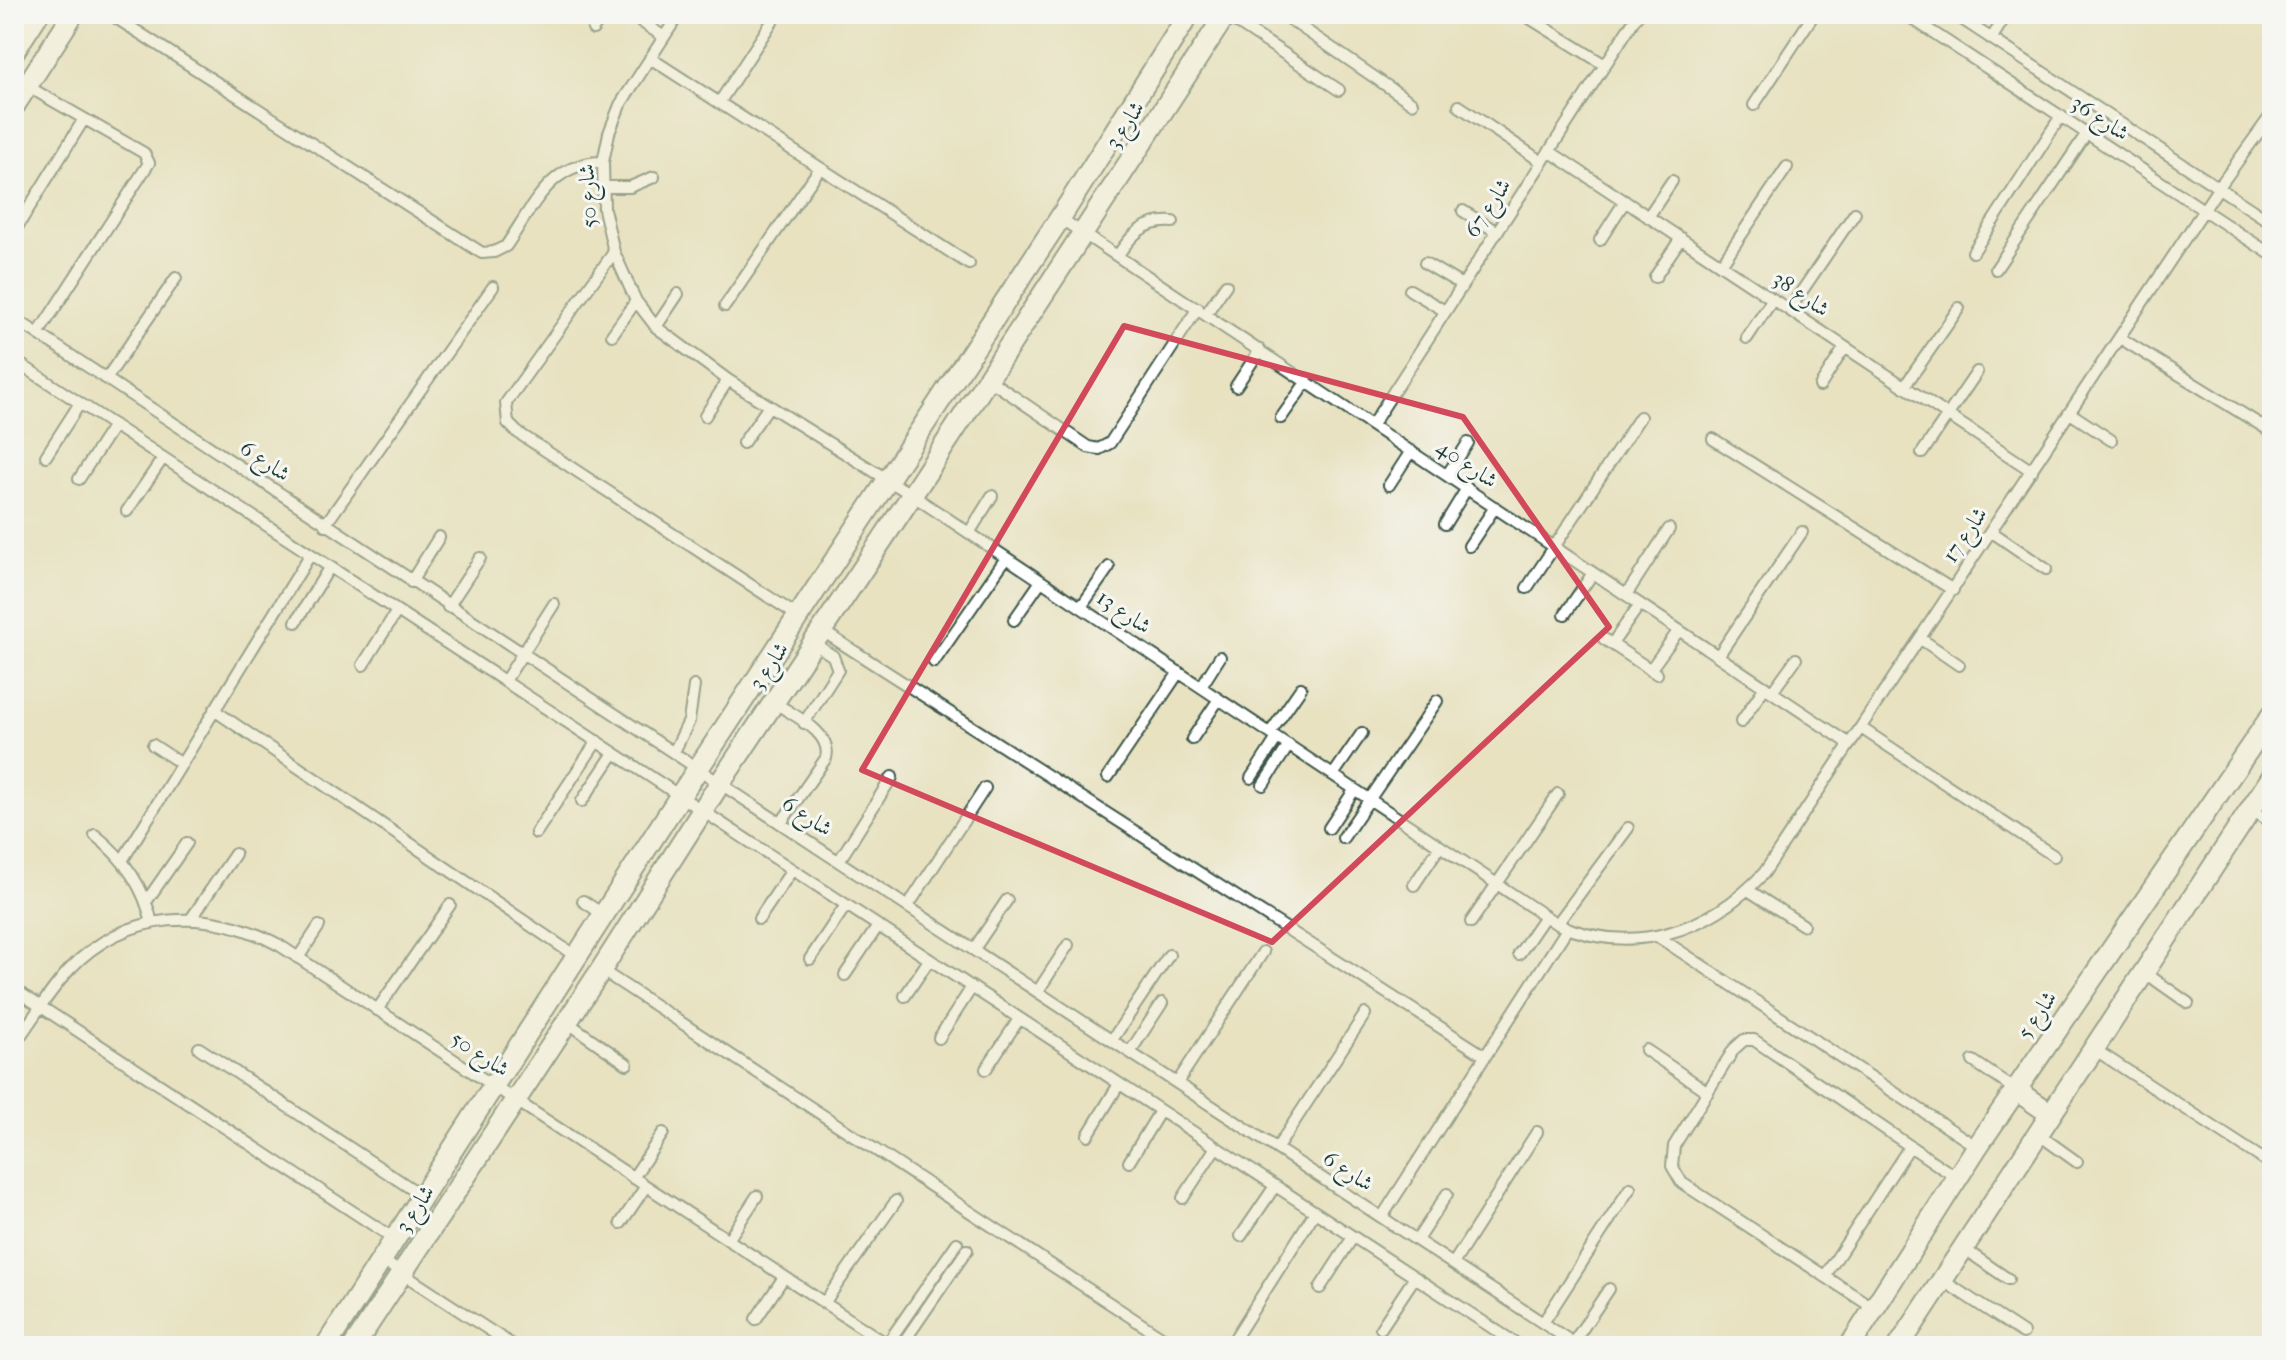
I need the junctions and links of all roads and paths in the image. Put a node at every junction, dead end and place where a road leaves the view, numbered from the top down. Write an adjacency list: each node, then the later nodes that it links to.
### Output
1 (38, 14): 20 (street)
2 (73, 14): 21 (street)
3 (110, 14): 36 (lane)
4 (603, 14): 17 (lane)
5 (630, 14): 18 (lane)
6 (679, 14): 18 (lane, شارع 50)
7 (777, 14): 26 (lane)
8 (1189, 14): 49 (street, شارع 3)
9 (1225, 14): 25 (lane); 53 (street, شارع 3)
10 (1282, 14): 27 (lane)
11 (1523, 14): 23 (lane)
12 (1638, 14): 23 (lane, شارع 67)
13 (1814, 14): 28 (lane)
14 (1905, 14): 32 (lane, شارع 36)
15 (1954, 14): 19 (lane, شارع 36)
16 (2007, 14): 19 (lane)
17 (593, 29)
18 (664, 37): 22 (lane, شارع 50)
19 (1991, 39): 43 (lane, شارع 36)
20 (18, 45): 21 (street)
21 (46, 56): 24 (street)
22 (650, 58): 26 (lane); 36 (lane, شارع 50)
23 (1605, 65): 35 (lane, شارع 67)
24 (27, 86): 29 (street); 33 (lane)
25 (1339, 90)
26 (719, 103): 39 (lane)
27 (1412, 103)
28 (1754, 105)
29 (14, 106)
30 (1459, 106): 37 (lane)
31 (2272, 114): 43 (lane, شارع 17)
32 (2061, 116): 34 (lane, شارع 36); 58 (lane)
33 (84, 119): 52 (lane); 81 (lane)
34 (2087, 133): 45 (lane, شارع 36); 64 (lane)
35 (1549, 151): 37 (lane, شارع 67); 44 (lane, شارع 38)
36 (603, 162): 42 (lane, شارع 50)
37 (1542, 162): 54 (lane, شارع 67)
38 (1787, 167): 63 (lane)
39 (820, 168): 62 (lane); 74 (lane)
40 (654, 177): 42 (lane)
41 (1672, 181): 48 (lane)
42 (603, 187): 57 (lane, شارع 50)
43 (2219, 187): 45 (lane, شارع 17); 51 (lane, شارع 36)
44 (1625, 201): 48 (lane, شارع 38); 56 (lane)
45 (2204, 210): 60 (lane, شارع 36); 84 (lane, شارع 17)
46 (1463, 211): 54 (lane)
47 (1855, 213): 76 (lane)
48 (1648, 217): 55 (lane, شارع 38)
49 (1060, 218): 53 (lane, شارع 40); 117 (street, شارع 3)
50 (1173, 222): 59 (lane)
51 (2272, 223)
52 (14, 232)
53 (1084, 232): 59 (lane, شارع 40); 90 (street, شارع 3)
54 (1497, 232): 68 (lane, شارع 67)
55 (1681, 238): 63 (lane, شارع 38); 65 (lane)
56 (1600, 240)
57 (614, 252): 73 (lane, شارع 13); 151 (lane)
58 (1973, 252)
59 (1118, 255): 77 (lane, شارع 40)
60 (2272, 255)
61 (1425, 263): 68 (lane)
62 (969, 264)
63 (1721, 265): 72 (lane, شارع 38)
64 (1996, 269)
65 (1655, 277)
66 (176, 278): 89 (lane)
67 (1226, 285): 77 (lane)
68 (1462, 285): 78 (lane, شارع 67)
69 (493, 287): 125 (lane)
70 (1410, 290): 78 (lane)
71 (678, 294): 80 (lane)
72 (1773, 299): 76 (lane, شارع 38); 83 (lane)
73 (636, 301): 80 (lane, شارع 13); 82 (lane)
74 (725, 306)
75 (1959, 308): 95 (lane)
76 (1789, 310): 85 (lane, شارع 38)
77 (1202, 311): 86 (lane, شارع 40); 90 (lane)
78 (1445, 311): 104 (lane, شارع 67)
79 (14, 318): 81 (lane, شارع 6)
80 (656, 327): 91 (lane, شارع 13)
81 (38, 334): 89 (lane, شارع 6)
82 (612, 335)
83 (1747, 338)
84 (2120, 338): 98 (lane, شارع 17); 105 (lane)
85 (1845, 347): 94 (lane); 95 (lane, شارع 38)
86 (1260, 350): 92 (lane, شارع 40); 93 (lane)
87 (14, 360): 96 (lane)
88 (1977, 372): 99 (lane)
89 (106, 379): 125 (lane, شارع 6)
90 (988, 379): 120 (street, شارع 3)
91 (728, 380): 97 (lane, شارع 13); 100 (lane)
92 (1307, 381): 102 (lane); 104 (lane, شارع 40)
93 (1236, 386)
94 (1820, 386)
95 (1904, 387): 99 (lane, شارع 38)
96 (80, 403): 103 (lane); 112 (lane)
97 (769, 406): 108 (lane); 117 (lane, شارع 13)
98 (2070, 413): 107 (lane); 114 (lane, شارع 17)
99 (1948, 415): 111 (lane); 114 (lane, شارع 38)
100 (705, 416)
101 (1640, 417): 132 (lane)
102 (1281, 418)
103 (114, 425): 113 (lane); 116 (lane)
104 (1372, 425): 110 (lane, شارع 40)
105 (2272, 432)
106 (1713, 439): 143 (lane)
107 (2111, 440)
108 (743, 443)
109 (1468, 443): 115 (lane)
110 (1411, 451): 115 (lane, شارع 40); 118 (lane)
111 (1922, 453)
112 (46, 456)
113 (163, 458): 123 (lane); 133 (lane)
114 (2032, 471): 128 (lane, شارع 17)
115 (1447, 475): 119 (lane, شارع 40)
116 (79, 479)
117 (888, 481): 120 (lane, شارع 13); 151 (street, شارع 3)
118 (1389, 485)
119 (1467, 488): 122 (lane, شارع 40); 124 (lane)
120 (912, 495): 129 (lane, شارع 13); 155 (street, شارع 3)
121 (992, 496): 129 (lane)
122 (1495, 507): 131 (lane); 132 (lane, شارع 40)
123 (127, 511)
124 (1445, 524)
125 (325, 525): 141 (lane, شارع 6)
126 (1669, 529): 144 (lane)
127 (1802, 532): 158 (lane)
128 (1992, 532): 138 (lane); 143 (lane, شارع 17)
129 (969, 533): 135 (lane, شارع 13)
130 (439, 537): 141 (lane)
131 (1469, 546)
132 (1555, 546): 139 (lane, شارع 40); 142 (lane)
133 (310, 555): 137 (lane); 173 (lane)
134 (480, 558): 147 (lane)
135 (1006, 558): 140 (lane, شارع 13); 161 (lane)
136 (1109, 567): 148 (lane)
137 (329, 568): 149 (lane); 153 (lane)
138 (2046, 569)
139 (1593, 573): 144 (lane, شارع 40); 150 (lane)
140 (1041, 581): 148 (lane, شارع 13); 152 (lane)
141 (411, 582): 147 (lane, شارع 6)
142 (1527, 588)
143 (1953, 590): 156 (lane, شارع 17)
144 (1626, 595): 146 (lane, شارع 40)
145 (554, 604): 157 (lane)
146 (1640, 604): 154 (lane, شارع 40); 154 (lane)
147 (448, 607): 157 (lane, شارع 6)
148 (1081, 607): 164 (lane, شارع 13)
149 (397, 611): 162 (lane); 165 (lane)
150 (1565, 614)
151 (798, 616): 188 (street, شارع 3)
152 (1014, 620)
153 (296, 622)
154 (1679, 630): 158 (lane, شارع 40)
155 (817, 636): 172 (street, شارع 3); 176 (lane); 268 (lane)
156 (1921, 639): 163 (lane); 177 (lane, شارع 17)
157 (522, 655): 165 (lane); 185 (lane, شارع 6)
158 (1718, 656): 169 (lane, شارع 40)
159 (1220, 657): 167 (lane)
160 (1796, 659): 169 (lane)
161 (934, 662)
162 (363, 665)
163 (1959, 665)
164 (1179, 672): 167 (lane, شارع 13); 191 (lane)
165 (505, 681): 181 (lane)
166 (694, 686): 185 (lane)
167 (1201, 687): 170 (lane, شارع 13)
168 (1301, 688): 179 (lane)
169 (1769, 690): 175 (lane); 182 (lane, شارع 40)
170 (1219, 699): 179 (lane, شارع 13); 180 (lane)
171 (1437, 701): 200 (lane)
172 (774, 702): 176 (lane); 194 (street, شارع 3)
173 (214, 710): 187 (lane); 243 (lane)
174 (2272, 715): 275 (street, شارع 5)
175 (1741, 722)
176 (804, 723): 204 (lane)
177 (1861, 728): 182 (lane, شارع 17); 214 (lane)
178 (1362, 733): 189 (lane)
179 (1274, 735): 184 (lane, شارع 13); 193 (lane)
180 (1192, 739)
181 (597, 741): 186 (lane); 208 (lane)
182 (1850, 744): 220 (lane, شارع 17)
183 (153, 745): 187 (lane)
184 (1289, 745): 189 (lane, شارع 13); 195 (lane)
185 (674, 752): 188 (lane, شارع 6)
186 (614, 753): 199 (lane); 201 (lane)
187 (182, 764): 215 (lane)
188 (698, 768): 194 (lane, شارع 6); 199 (street, شارع 3)
189 (1333, 775): 197 (lane, شارع 13)
190 (892, 777): 216 (lane)
191 (1108, 777)
192 (2272, 777): 202 (street)
193 (1251, 778)
194 (720, 783): 203 (street, شارع 3); 204 (lane, شارع 6)
195 (1263, 785)
196 (985, 788): 226 (lane)
197 (1355, 789): 200 (lane, شارع 13); 206 (lane)
198 (1558, 794): 218 (lane)
199 (680, 796): 203 (lane); 227 (street, شارع 3)
200 (1369, 799): 210 (lane); 212 (lane, شارع 13)
201 (582, 801)
202 (2250, 809): 205 (lane); 248 (street)
203 (702, 811): 217 (lane); 247 (street, شارع 3)
204 (781, 823): 216 (lane, شارع 6)
205 (2272, 823)
206 (1329, 828)
207 (1628, 828): 236 (lane)
208 (536, 833)
209 (95, 835): 215 (lane)
210 (1343, 838)
211 (187, 843): 223 (lane)
212 (1440, 846): 218 (lane, شارع 13); 219 (lane)
213 (235, 854): 229 (lane)
214 (2054, 856)
215 (122, 861): 223 (lane)
216 (839, 861): 226 (lane, شارع 6)
217 (792, 870): 225 (lane); 230 (lane)
218 (1496, 884): 228 (lane, شارع 13); 231 (lane)
219 (1414, 885)
220 (1748, 890): 233 (lane); 237 (lane, شارع 17)
221 (1007, 900): 239 (lane)
222 (583, 901): 227 (lane)
223 (146, 902): 232 (lane)
224 (450, 905): 257 (lane)
225 (846, 905): 235 (lane); 245 (lane)
226 (908, 906): 239 (lane, شارع 6)
227 (604, 915): 243 (street, شارع 3)
228 (1545, 916): 236 (lane, شارع 13); 241 (lane)
229 (191, 919): 232 (lane, شارع 50); 244 (lane, شارع 50)
230 (759, 919)
231 (1471, 922)
232 (152, 923): 256 (lane, شارع 50)
233 (1803, 925)
234 (319, 926): 244 (lane)
235 (878, 926): 246 (lane); 249 (lane)
236 (1562, 926): 237 (lane, شارع 13); 268 (lane)
237 (1657, 936): 286 (lane)
238 (1068, 945): 252 (lane)
239 (974, 949): 252 (lane, شارع 6)
240 (1263, 952): 272 (lane)
241 (1519, 954)
242 (1169, 955): 262 (lane)
243 (577, 957): 274 (street, شارع 3)
244 (298, 958): 257 (lane, شارع 50)
245 (810, 959)
246 (929, 960): 250 (lane); 253 (lane)
247 (601, 970): 260 (street, شارع 3); 336 (lane)
248 (2144, 972): 255 (lane); 265 (street)
249 (845, 975)
250 (972, 987): 259 (lane); 261 (lane)
251 (14, 989): 256 (lane)
252 (1038, 991): 262 (lane, شارع 6)
253 (905, 996)
254 (1162, 1003): 267 (lane)
255 (2188, 1003)
256 (41, 1006): 263 (lane, شارع 50); 306 (lane)
257 (377, 1010): 274 (lane, شارع 50)
258 (1365, 1014): 287 (lane)
259 (1019, 1019): 271 (lane); 273 (lane)
260 (567, 1022): 270 (lane); 277 (street, شارع 3)
261 (939, 1038)
262 (1112, 1040): 267 (lane, شارع 6)
263 (14, 1045)
264 (199, 1048): 298 (lane)
265 (2094, 1049): 279 (street); 290 (lane)
266 (1646, 1050): 276 (lane)
267 (1130, 1052): 272 (lane, شارع 6)
268 (1485, 1056): 302 (lane)
269 (1973, 1061): 275 (lane)
270 (627, 1064)
271 (986, 1069)
272 (1177, 1083): 287 (lane, شارع 6)
273 (1119, 1084): 278 (lane); 283 (lane)
274 (494, 1087): 277 (lane, شارع 50); 298 (street, شارع 3)
275 (2016, 1090): 279 (street); 286 (street, شارع 5)
276 (1708, 1092): 284 (lane); 315 (lane)
277 (516, 1100): 291 (lane, شارع 50); 314 (street, شارع 3)
278 (1160, 1111): 285 (lane); 288 (lane)
279 (2051, 1114): 282 (street)
280 (1537, 1132): 313 (lane)
281 (663, 1133): 291 (lane)
282 (2038, 1134): 289 (lane); 310 (street)
283 (1088, 1135)
284 (1910, 1146): 292 (lane); 315 (lane)
285 (1216, 1147): 294 (lane); 299 (lane)
286 (1977, 1147): 292 (street, شارع 5)
287 (1277, 1148): 302 (lane, شارع 6)
288 (1129, 1162)
289 (2077, 1162)
290 (2272, 1165)
291 (633, 1178): 293 (lane, شارع 50)
292 (1957, 1178): 323 (street, شارع 5)
293 (646, 1186): 303 (lane); 307 (lane, شارع 50)
294 (1275, 1186): 301 (lane); 304 (lane)
295 (1630, 1188): 325 (lane)
296 (1447, 1194): 308 (lane)
297 (757, 1196): 307 (lane)
298 (424, 1197): 306 (street, شارع 3)
299 (1183, 1198)
300 (896, 1201): 322 (lane)
301 (1315, 1212): 305 (lane); 337 (lane)
302 (1382, 1217): 308 (lane, شارع 6)
303 (621, 1223)
304 (1241, 1236)
305 (1353, 1237): 317 (lane); 320 (lane)
306 (396, 1240): 312 (street, شارع 3)
307 (728, 1240): 316 (lane, شارع 50)
308 (1417, 1240): 313 (lane, شارع 6)
309 (957, 1243): 330 (lane)
310 (1963, 1248): 318 (lane); 319 (street)
311 (967, 1250): 335 (lane)
312 (383, 1261): 314 (lane); 331 (street, شارع 3)
313 (1453, 1264): 325 (lane, شارع 6)
314 (402, 1273): 332 (street, شارع 3); 333 (lane)
315 (1825, 1276): 323 (lane)
316 (784, 1277): 322 (lane, شارع 50); 324 (lane)
317 (1415, 1277): 326 (lane); 338 (lane)
318 (2008, 1279)
319 (1942, 1280): 328 (lane); 340 (street)
320 (1320, 1288)
321 (1609, 1289): 329 (lane)
322 (824, 1303): 327 (lane, شارع 50)
323 (1872, 1307): 339 (street, شارع 5)
324 (756, 1319)
325 (1543, 1323): 329 (lane, شارع 6)
326 (1381, 1328)
327 (869, 1333): 330 (lane, شارع 50); 334 (lane)
328 (2023, 1333)
329 (1575, 1344)
330 (888, 1345)
331 (326, 1346)
332 (354, 1346)
333 (514, 1346)
334 (860, 1346)
335 (901, 1346)
336 (1175, 1346)
337 (1230, 1346)
338 (1520, 1346)
339 (1850, 1346)
340 (1899, 1346)

